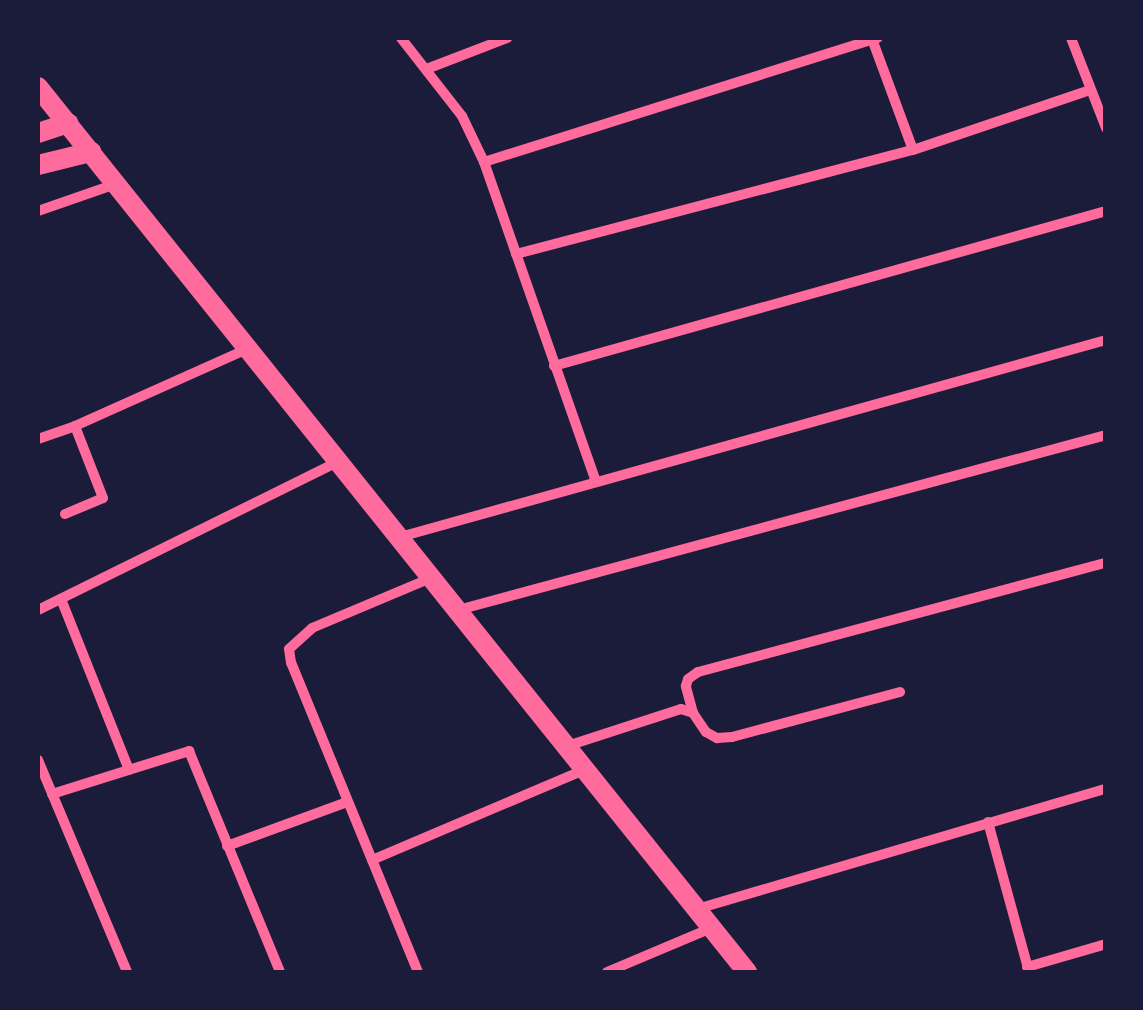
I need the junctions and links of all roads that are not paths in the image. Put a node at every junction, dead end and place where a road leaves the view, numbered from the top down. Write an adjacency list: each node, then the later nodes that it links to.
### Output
1 (401, 38): 5 (street)
2 (507, 38): 5 (street)
3 (875, 38): 11 (street); 13 (street)
4 (1071, 38): 7 (street)
5 (429, 68): 13 (street)
6 (38, 87): 8 (main road)
7 (1090, 90): 9 (street); 11 (street)
8 (68, 123): 10 (main road); 12 (main road)
9 (1106, 128)
10 (38, 133)
11 (913, 150): 18 (street)
12 (90, 152): 14 (main road); 15 (main road)
13 (484, 162): 18 (street)
14 (38, 165)
15 (117, 184): 17 (street); 20 (main road)
16 (1106, 210): 21 (street)
17 (38, 212)
18 (516, 254): 21 (street)
19 (1106, 340): 26 (street)
20 (248, 349): 22 (street); 25 (main road)
21 (554, 366): 26 (street)
22 (75, 426): 24 (street); 27 (street)
23 (1106, 435): 33 (street)
24 (38, 439)
25 (338, 461): 28 (main road); 31 (street)
26 (596, 482): 28 (street)
27 (65, 514)
28 (399, 537): 30 (main road)
29 (1106, 563): 35 (street)
30 (431, 578): 33 (main road); 42 (street)
31 (61, 599): 32 (street); 38 (street)
32 (38, 610)
33 (456, 611): 36 (main road)
34 (900, 692): 35 (street)
35 (693, 713): 36 (street)
36 (563, 747): 39 (main road)
37 (38, 760): 41 (street)
38 (129, 770): 41 (street); 44 (street)
39 (582, 770): 45 (street); 46 (main road)
40 (1106, 790): 43 (street)
41 (52, 794): 50 (street)
42 (346, 802): 44 (street); 45 (street)
43 (988, 822): 46 (street); 49 (street)
44 (227, 846): 51 (street)
45 (372, 860): 52 (street)
46 (696, 909): 47 (main road)
47 (711, 928): 53 (street); 54 (main road)
48 (1106, 944): 49 (street)
49 (1028, 970)
50 (127, 972)
51 (280, 972)
52 (418, 972)
53 (607, 972)
54 (748, 972)

